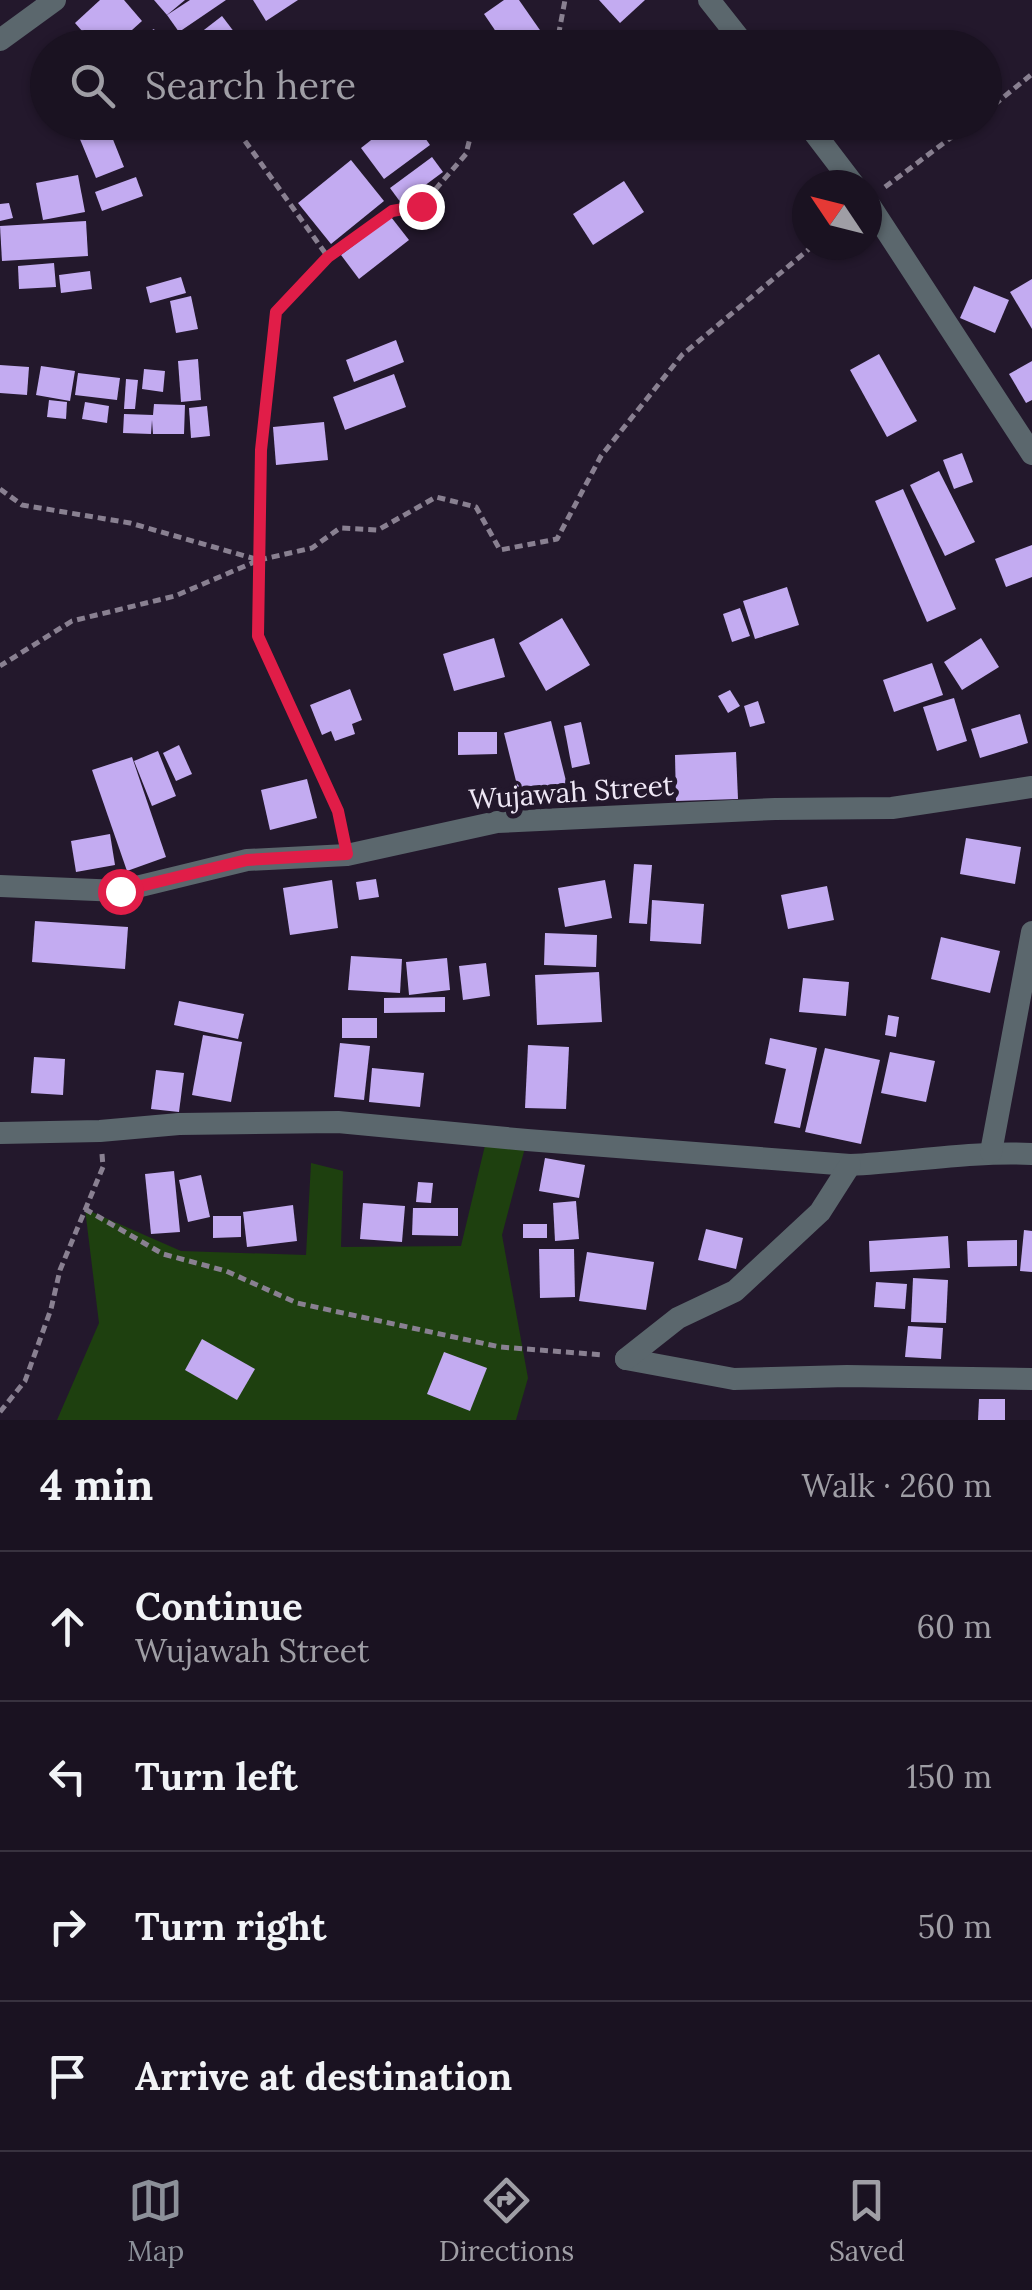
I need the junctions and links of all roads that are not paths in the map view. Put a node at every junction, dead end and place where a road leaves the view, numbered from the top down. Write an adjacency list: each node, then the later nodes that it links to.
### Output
1 (55, 0): 4 (street)
2 (709, 0): 3 (street)
3 (733, 30)
4 (0, 40)
5 (820, 140): 6 (street)
6 (843, 170)
7 (882, 224): 8 (street)
8 (1032, 454)
9 (1032, 788): 10 (street, Wujawah Street)
10 (0, 886)
11 (1032, 932): 13 (street)
12 (0, 1133): 15 (street)
13 (991, 1152): 14 (street); 15 (street)
14 (1032, 1154)
15 (850, 1165): 16 (street)
16 (1032, 1379)

